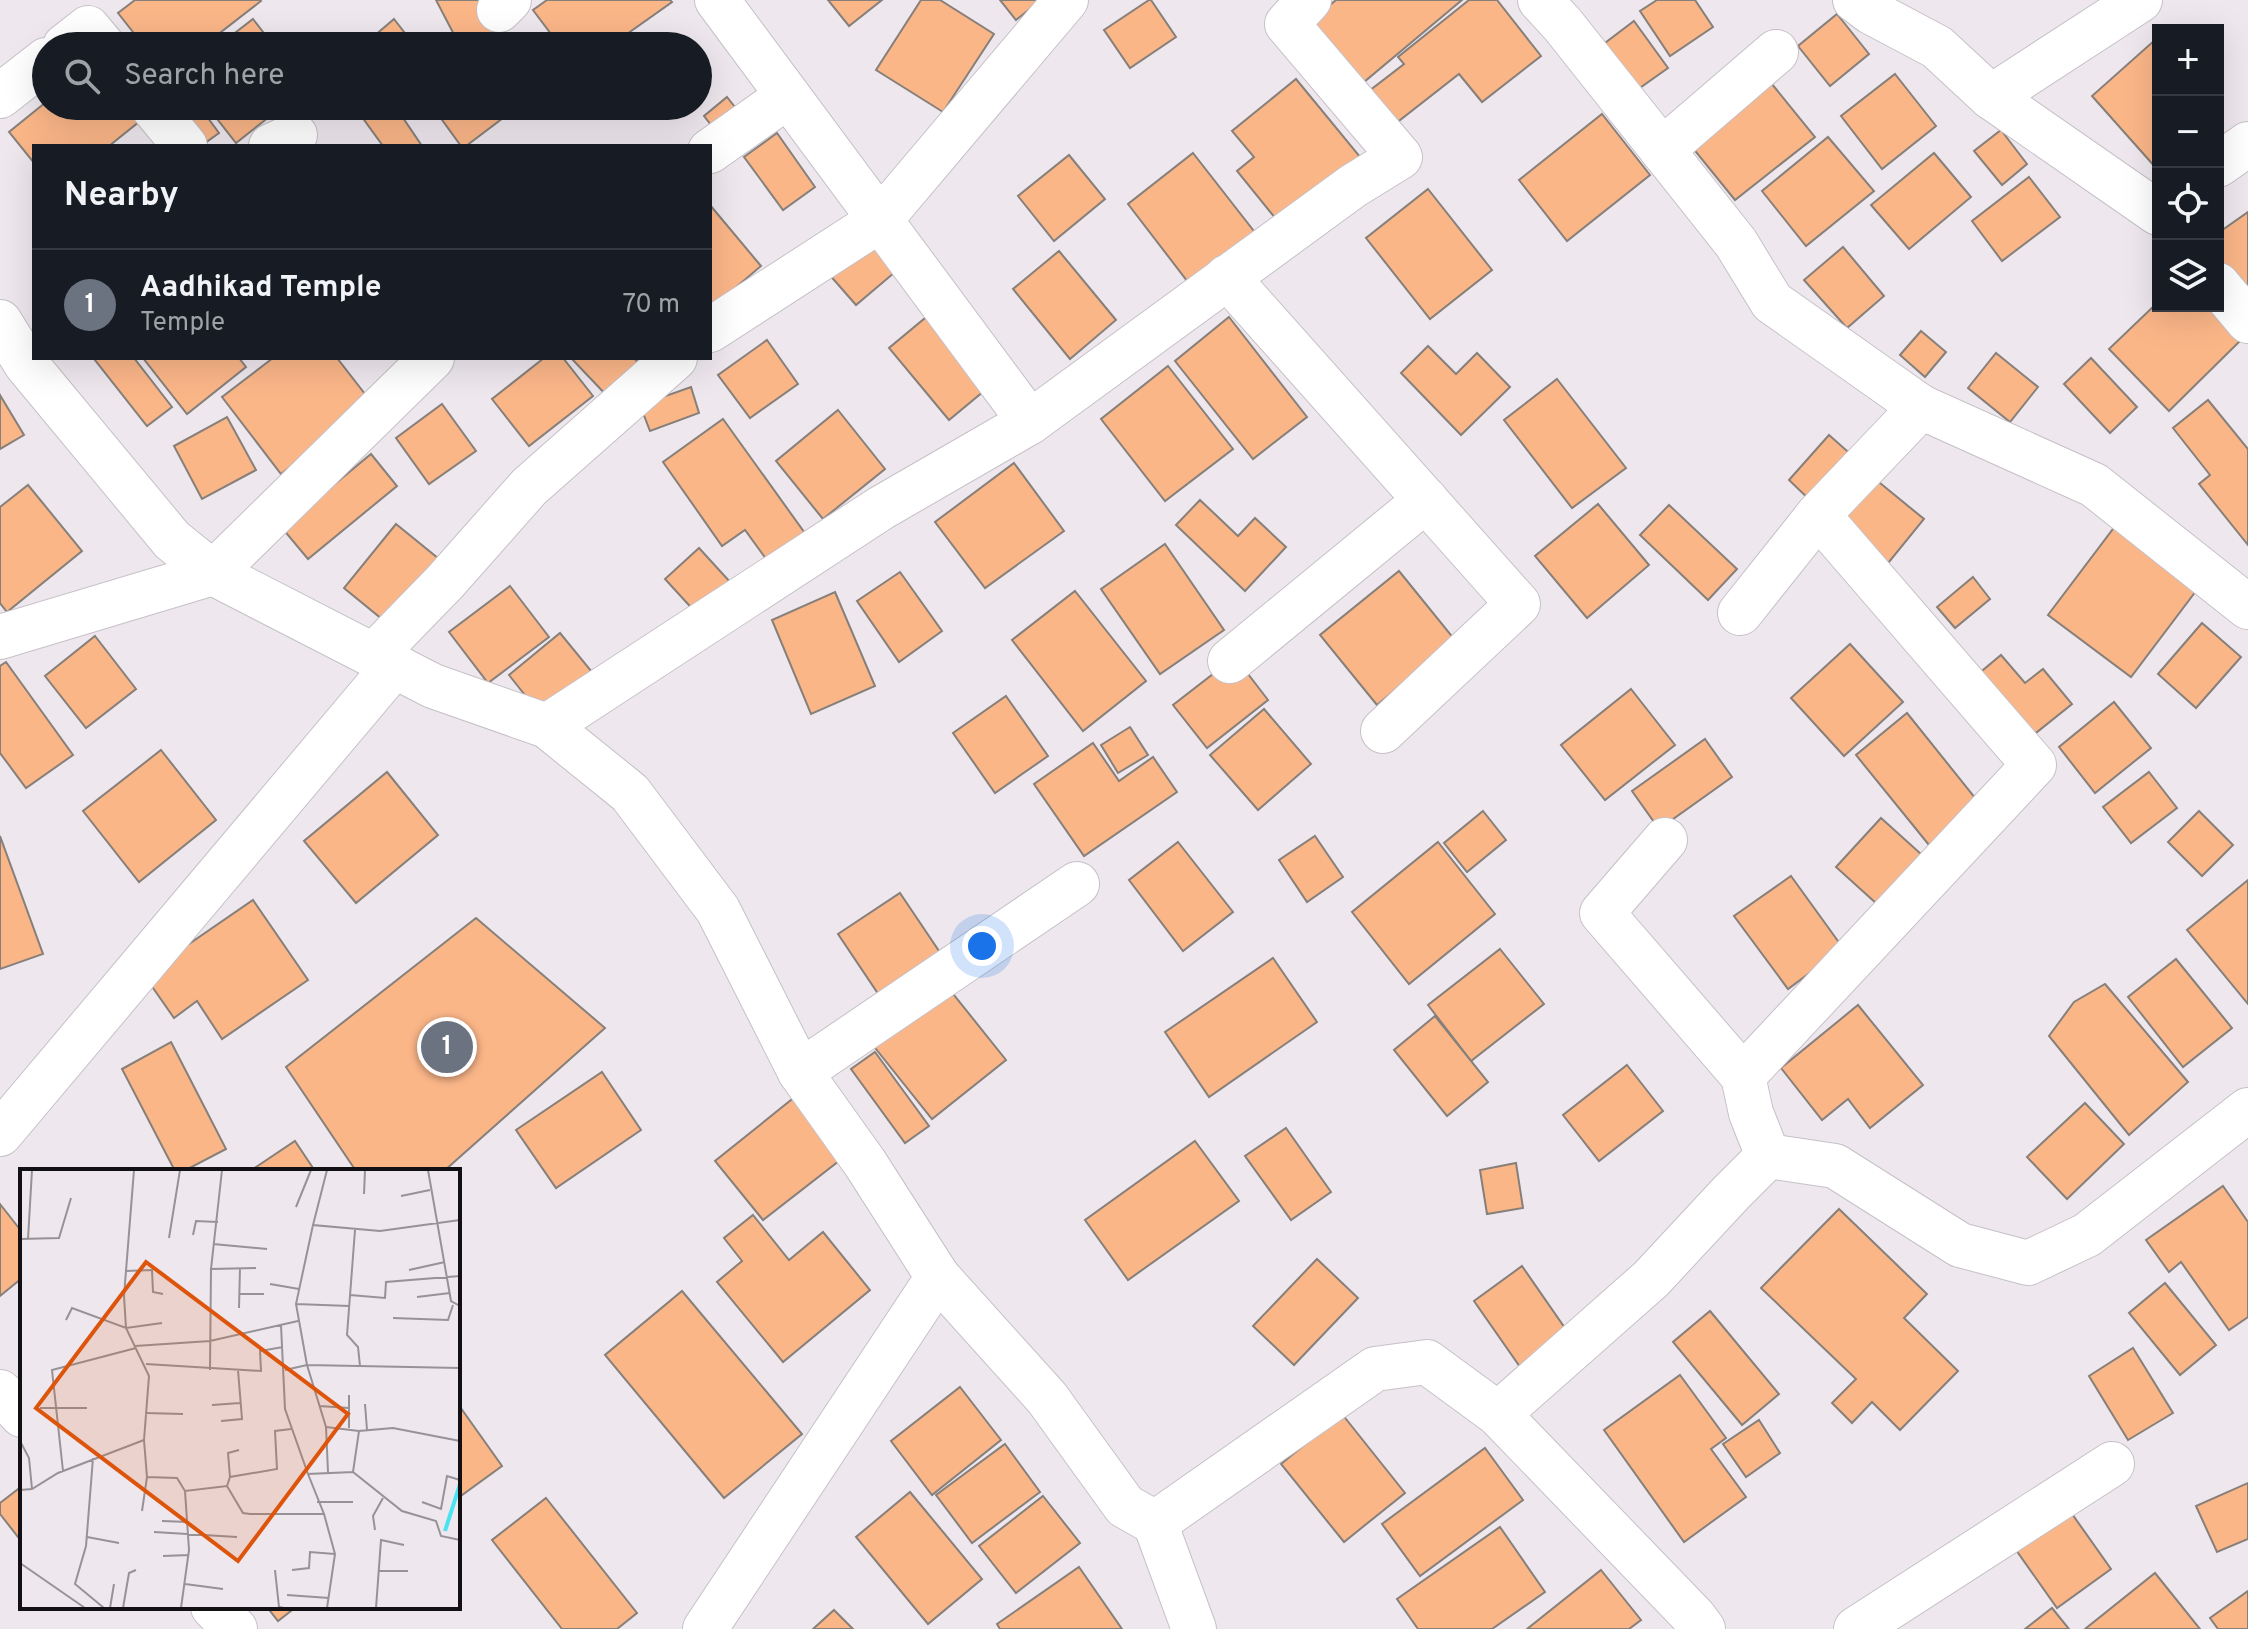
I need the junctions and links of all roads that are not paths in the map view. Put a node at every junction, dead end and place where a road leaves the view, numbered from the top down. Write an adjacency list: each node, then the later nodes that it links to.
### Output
1 (717, 0): 10 (street)
2 (1066, 0): 19 (street)
3 (1309, 0): 20 (street)
4 (1855, 0): 11 (street)
5 (2140, 0): 11 (street)
6 (1563, 8): 16 (street)
7 (1776, 52): 16 (street)
8 (32, 71): 9 (street)
9 (0, 96)
10 (788, 96): 15 (street); 19 (street)
11 (1991, 97): 18 (street)
12 (164, 120): 13 (street)
13 (183, 144)
14 (2248, 144): 17 (street)
15 (712, 150)
16 (1662, 150): 27 (street)
17 (2224, 161)
18 (2152, 207)
19 (880, 220): 24 (street); 28 (street)
20 (1227, 277): 28 (street); 29 (street)
21 (2224, 292): 22 (street)
22 (2248, 321)
23 (0, 322): 31 (street)
24 (712, 329)
25 (430, 360): 31 (street)
26 (673, 360): 35 (street)
27 (1921, 407): 30 (street); 32 (street)
28 (1030, 422): 37 (street)
29 (1426, 500): 36 (street); 38 (street)
30 (1818, 515): 33 (street); 42 (street)
31 (213, 573): 34 (street); 35 (street)
32 (2248, 607)
33 (1740, 613)
34 (0, 637)
35 (384, 660): 37 (street); 44 (street)
36 (1230, 661)
37 (547, 726): 41 (street)
38 (1383, 731)
39 (1665, 840): 42 (street)
40 (1077, 884): 41 (street)
41 (800, 1072): 46 (street)
42 (1743, 1076): 45 (street)
43 (2248, 1110): 45 (street)
44 (0, 1134)
45 (1768, 1156): 49 (street)
46 (938, 1277): 51 (street); 56 (street)
47 (0, 1392): 48 (street)
48 (20, 1413)
49 (1498, 1414): 51 (street); 53 (street)
50 (2112, 1464): 57 (street)
51 (1155, 1523): 54 (street)
52 (215, 1609): 55 (street)
53 (1692, 1625)
54 (1191, 1628)
55 (235, 1629)
56 (705, 1629)
57 (1856, 1629)

